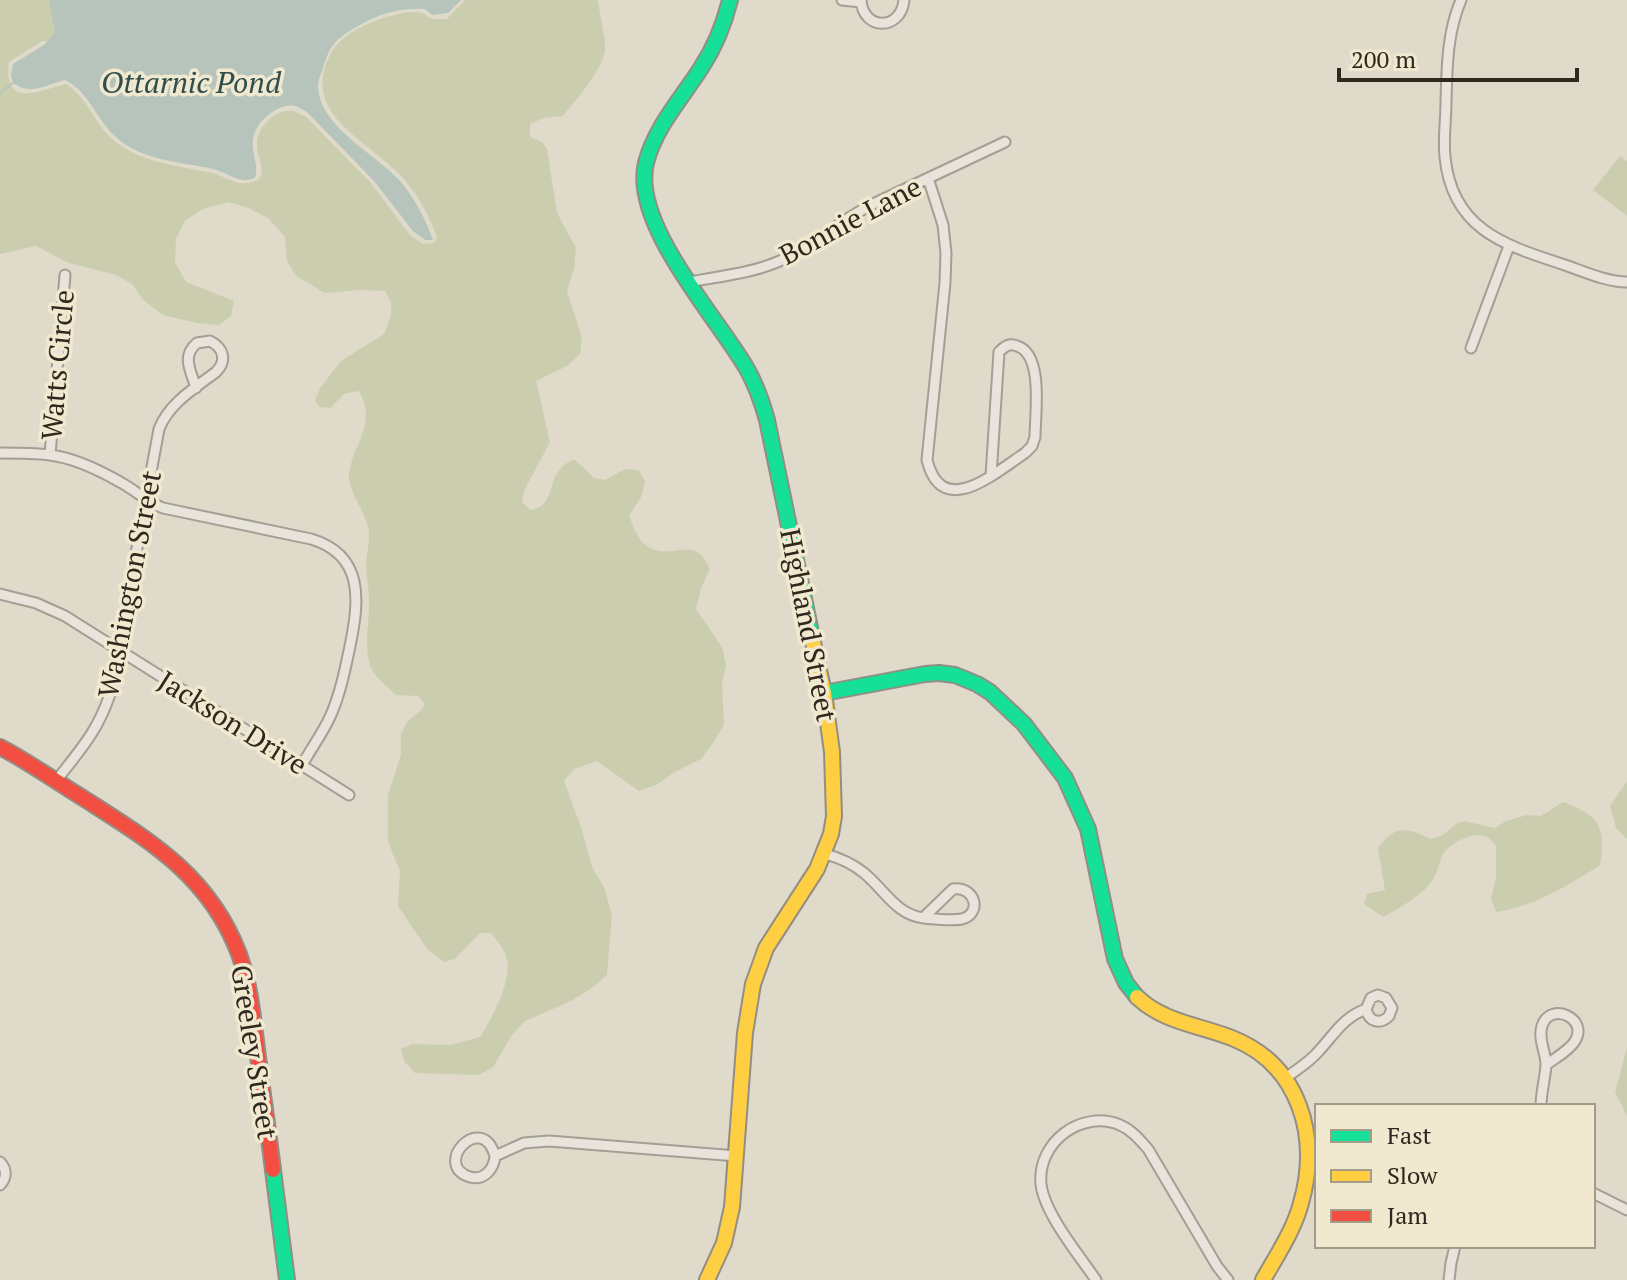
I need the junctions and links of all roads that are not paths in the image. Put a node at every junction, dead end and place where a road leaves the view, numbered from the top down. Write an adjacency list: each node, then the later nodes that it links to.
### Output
1 (730, 0): 10 (street, Highland Street)
2 (842, 0): 5 (street)
3 (904, 0): 5 (street)
4 (1461, 0): 8 (street)
5 (861, 1)
6 (1005, 142): 7 (street, Bonnie Lane)
7 (928, 178): 10 (street, Bonnie Lane); 16 (street)
8 (1509, 246): 11 (street); 12 (street)
9 (65, 275): 15 (street, Watts Circle)
10 (690, 282): 20 (street, Highland Street)
11 (1627, 282)
12 (1471, 348)
13 (196, 388): 13 (street, Washington Street); 17 (street, Washington Street)
14 (0, 453): 15 (street)
15 (50, 455): 17 (street)
16 (991, 476): 16 (street)
17 (145, 498): 19 (street, Washington Street); 22 (street)
18 (0, 594): 19 (street, Jackson Drive)
19 (117, 649): 22 (street, Jackson Drive); 23 (street, Washington Street)
20 (824, 693): 25 (street, Highland Street); 29 (street)
21 (0, 747): 23 (street, Greeley Street)
22 (302, 765): 24 (street, Jackson Drive)
23 (56, 781): 39 (street, Greeley Street)
24 (349, 795)
25 (825, 854): 26 (street); 32 (street, Highland Street)
26 (923, 918): 26 (street)
27 (1366, 1009): 29 (street)
28 (1546, 1065): 28 (street); 30 (street)
29 (1286, 1078): 34 (street)
30 (1541, 1104)
31 (495, 1156): 31 (street); 32 (street)
32 (737, 1156): 40 (street, Highland Street)
33 (0, 1162): 35 (street)
34 (1312, 1178): 43 (street)
35 (0, 1185)
36 (1595, 1194): 37 (street)
37 (1627, 1210)
38 (1455, 1248): 44 (street)
39 (287, 1280)
40 (707, 1280)
41 (1096, 1280): 42 (street)
42 (1228, 1280)
43 (1263, 1280)
44 (1449, 1280)

